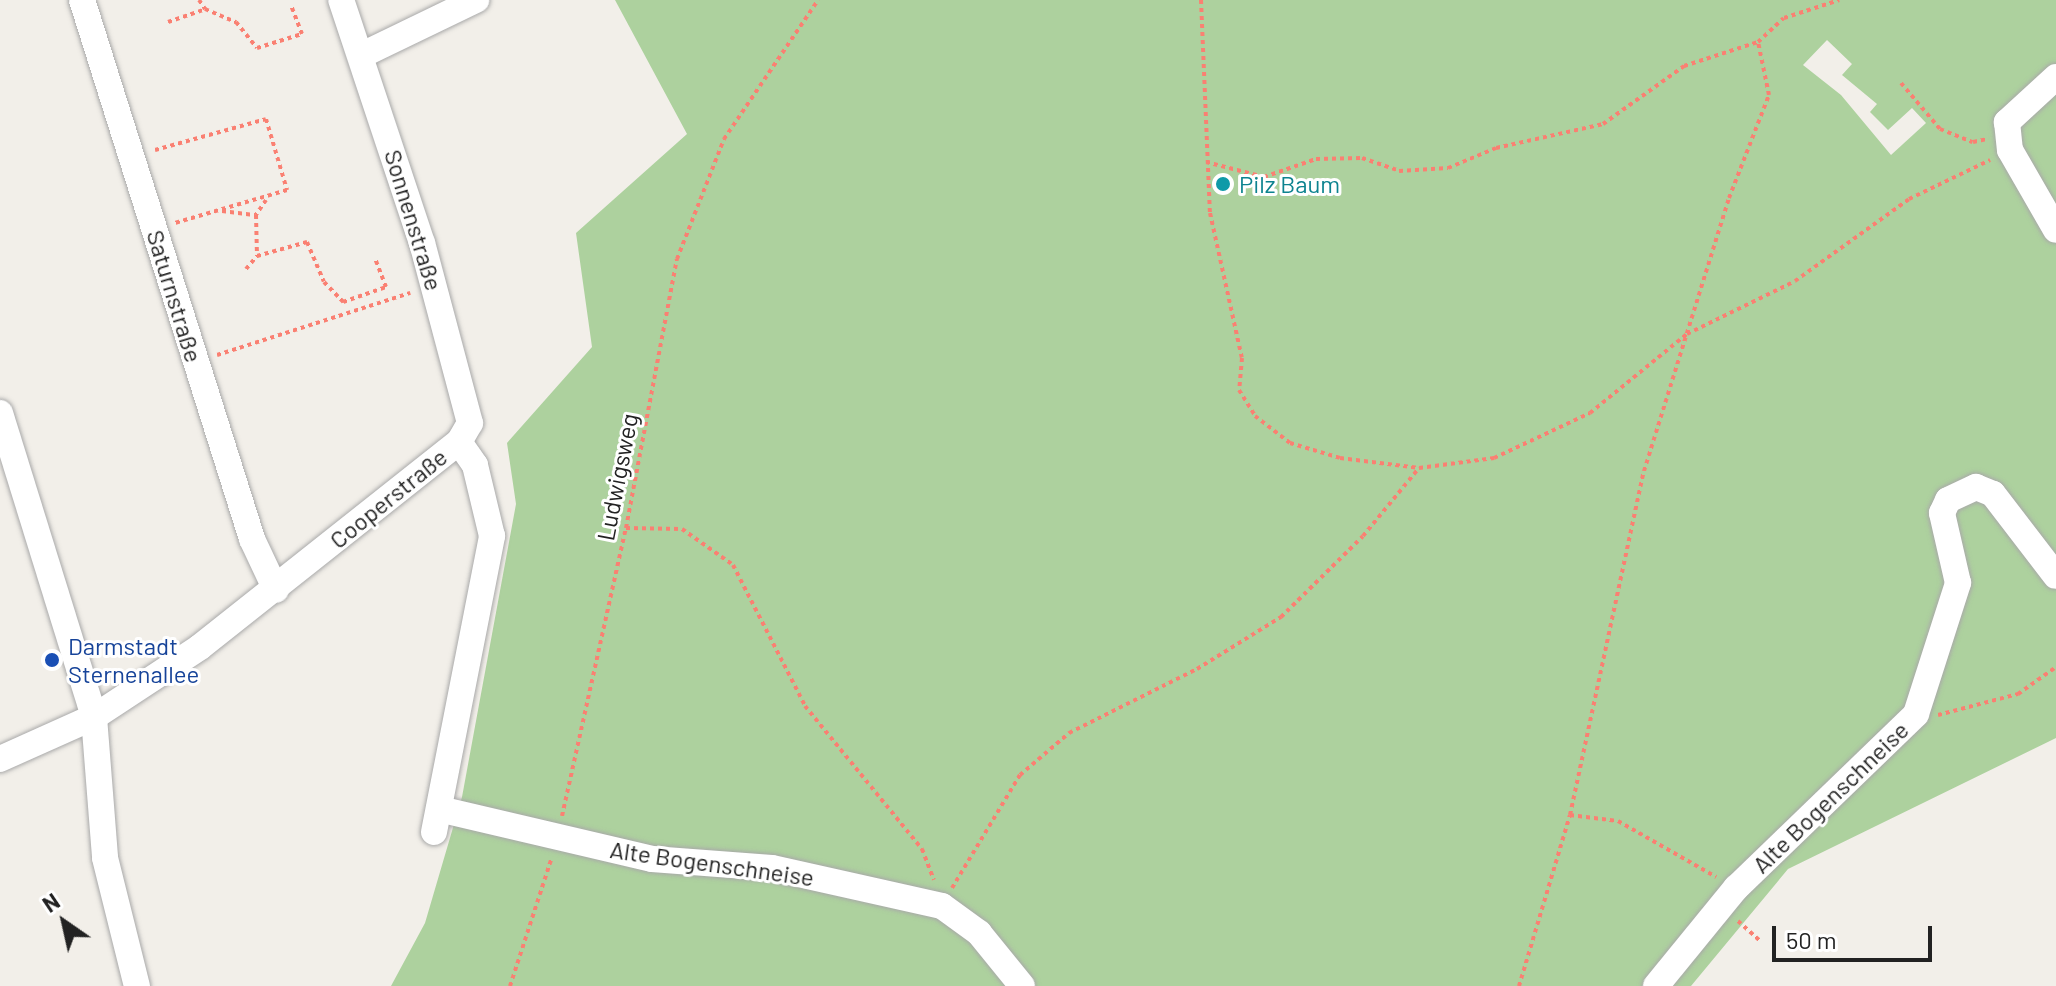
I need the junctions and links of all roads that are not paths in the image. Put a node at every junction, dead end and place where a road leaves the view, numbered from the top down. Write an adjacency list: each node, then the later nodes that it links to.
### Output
1 (82, 0): 10 (street, Saturnstraße)
2 (341, 0): 4 (street, Sonnenstraße)
3 (476, 0): 4 (street)
4 (362, 55): 8 (street, Sonnenstraße)
5 (2056, 77): 6 (street)
6 (2056, 230)
7 (0, 413): 11 (street)
8 (459, 442): 10 (street, Cooperstraße); 13 (street, Cooperstraße)
9 (2056, 576): 16 (street, Alte Bogenschneise)
10 (276, 590): 11 (street, Cooperstraße)
11 (94, 717): 12 (street, Cooperstraße); 14 (street)
12 (0, 759)
13 (558, 836): 15 (street, Alte Bogenschneise)
14 (137, 986)
15 (1022, 986)
16 (1656, 986)

